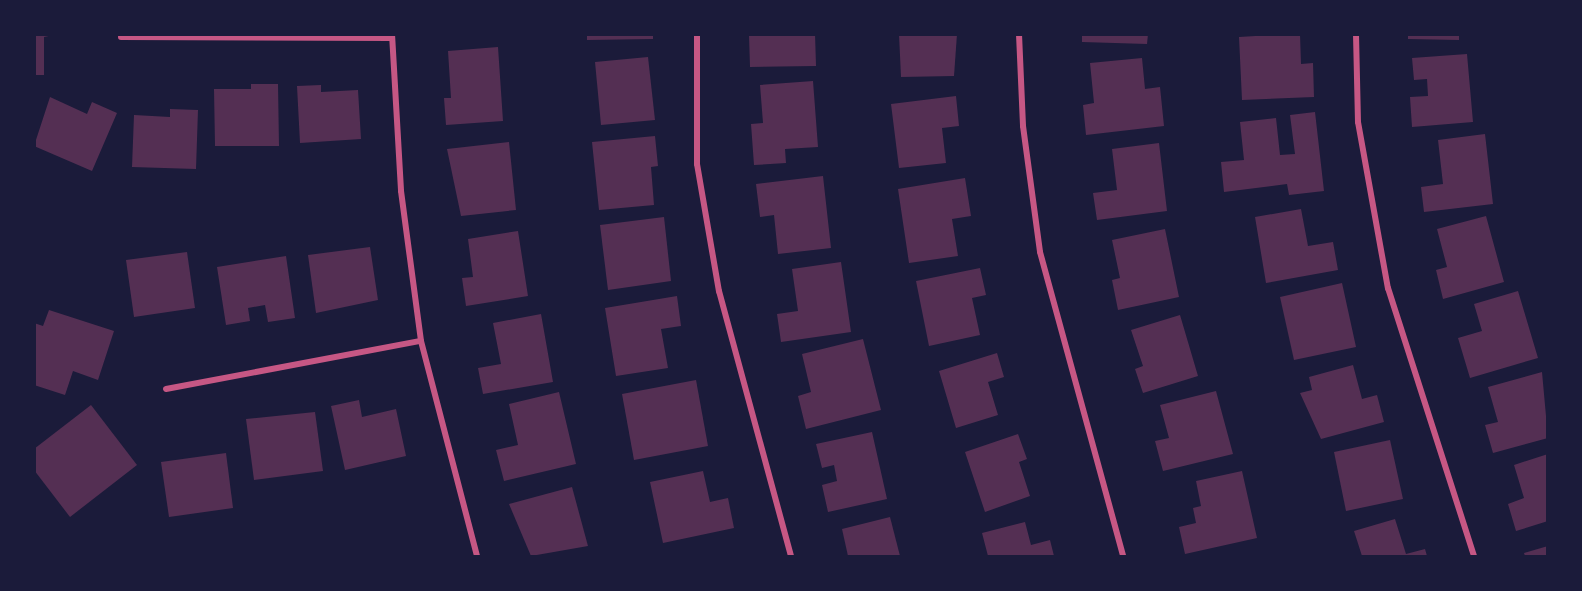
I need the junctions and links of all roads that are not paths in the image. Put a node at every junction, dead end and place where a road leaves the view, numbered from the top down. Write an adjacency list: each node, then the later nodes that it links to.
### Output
1 (697, 34): 9 (street)
2 (1019, 34): 10 (street)
3 (1356, 34): 11 (street)
4 (392, 36): 5 (street); 6 (street)
5 (121, 37)
6 (421, 341): 7 (street); 8 (street)
7 (166, 388)
8 (477, 556)
9 (791, 556)
10 (1123, 556)
11 (1474, 556)

